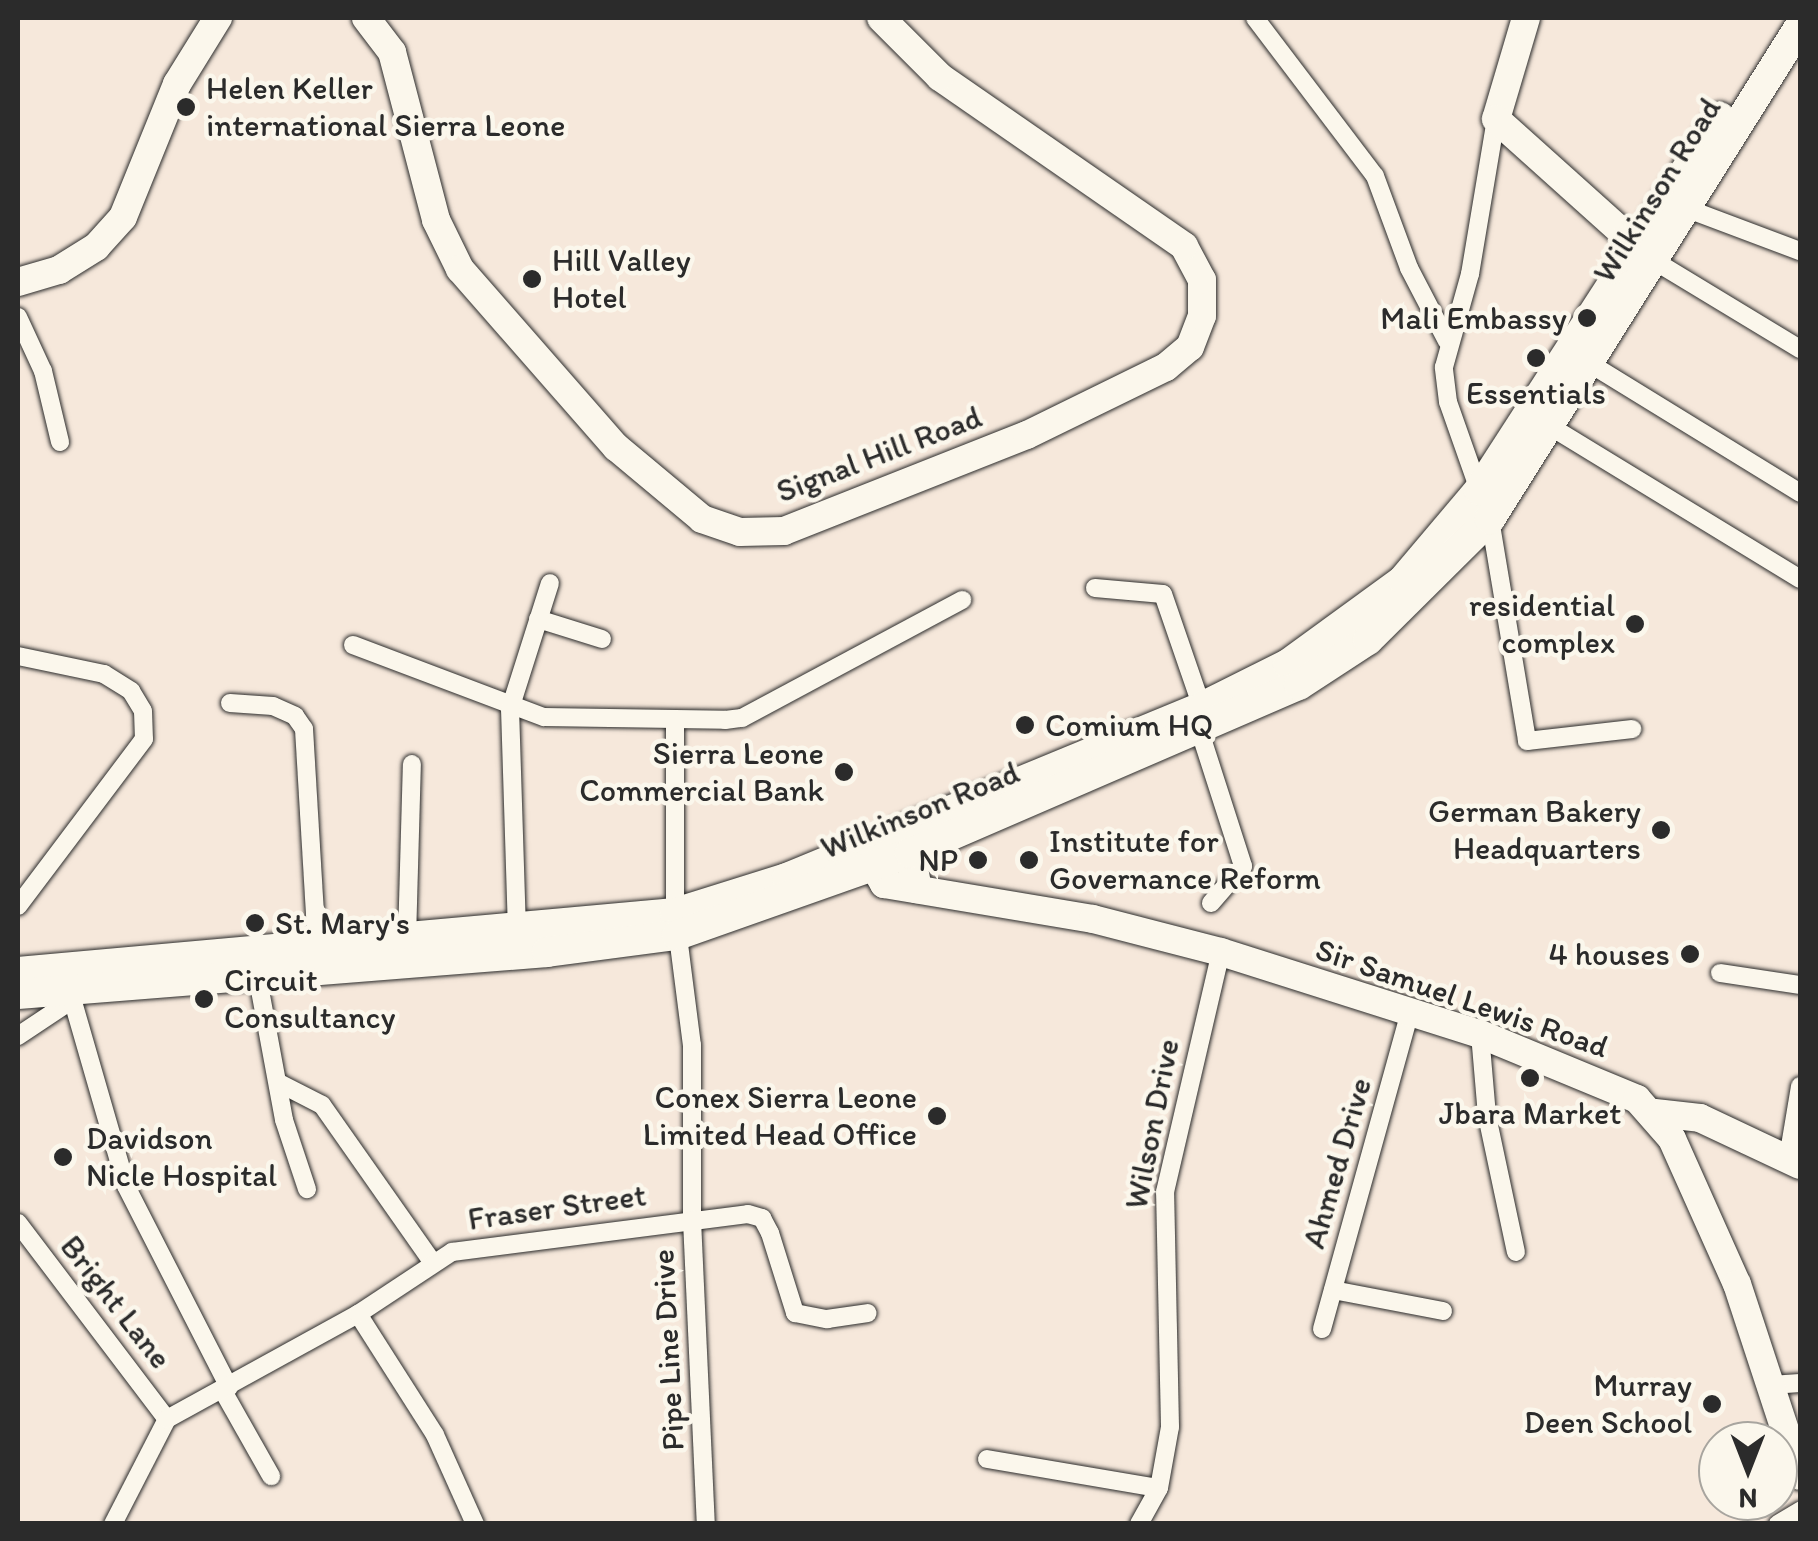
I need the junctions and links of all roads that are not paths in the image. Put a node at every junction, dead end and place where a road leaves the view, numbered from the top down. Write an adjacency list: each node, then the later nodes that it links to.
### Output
1 (218, 18): 12 (main road)
2 (366, 18): 3 (main road, Signal Hill Road)
3 (881, 18)
4 (1255, 18): 14 (street)
5 (1526, 18): 8 (main road)
6 (1783, 18): 11 (main road, Wilkinson Road)
7 (1800, 26): 9 (main road, Wilkinson Road)
8 (1496, 118): 11 (main road); 14 (street)
9 (1688, 209): 10 (street); 11 (main road, Wilkinson Road)
10 (1800, 251)
11 (1644, 253): 15 (street); 16 (main road, Wilkinson Road); 19 (main road, Wilkinson Road)
12 (18, 282)
13 (18, 316): 18 (street)
14 (1447, 341): 19 (street)
15 (1800, 349)
16 (1590, 363): 17 (main road, Wilkinson Road); 20 (street)
17 (1548, 425): 21 (main road, Wilkinson Road); 22 (street)
18 (60, 442)
19 (1479, 490): 32 (main road, Wilkinson Road)
20 (1800, 493)
21 (1490, 519): 32 (main road, Wilkinson Road); 34 (street)
22 (1800, 578)
23 (550, 584): 26 (street)
24 (1094, 588): 32 (street)
25 (962, 600): 33 (street)
26 (538, 619): 27 (street); 31 (street)
27 (602, 639)
28 (353, 645): 31 (street)
29 (18, 656): 39 (street)
30 (230, 703): 43 (street)
31 (510, 708): 33 (street); 41 (street)
32 (1201, 719): 36 (main road, Wilkinson Road); 38 (street)
33 (675, 722): 40 (street, Pipe Line Drive)
34 (1632, 730)
35 (412, 764): 42 (street)
36 (882, 859): 37 (main road); 40 (main road, Wilkinson Road); 40 (main road, Wilkinson Road)
37 (917, 888): 44 (main road, Sir Samuel Lewis Road)
38 (1212, 903)
39 (18, 906)
40 (676, 924): 41 (main road, Wilkinson Road); 47 (main road, Wilkinson Road); 59 (street, Pipe Line Drive)
41 (517, 931): 42 (main road, Wilkinson Road)
42 (407, 939): 43 (main road, Wilkinson Road)
43 (317, 946): 49 (main road, Wilkinson Road)
44 (1221, 952): 51 (main road, Sir Samuel Lewis Road); 75 (street, Wilson Drive)
45 (18, 972): 49 (main road, Wilkinson Road)
46 (1720, 973): 48 (street)
47 (256, 974): 49 (main road, Wilkinson Road); 54 (street)
48 (1800, 985)
49 (68, 987): 50 (main road, Wilkinson Road); 53 (street); 70 (street)
50 (18, 994)
51 (1410, 1012): 52 (main road, Sir Samuel Lewis Road); 63 (street, Ahmed Drive)
52 (1480, 1034): 56 (main road, Sir Samuel Lewis Road); 61 (street)
53 (18, 1036)
54 (279, 1083): 58 (street); 62 (street)
55 (1800, 1086): 57 (street)
56 (1655, 1113): 57 (main road, Sir Samuel Lewis Road); 69 (main road)
57 (1794, 1162)
58 (307, 1189)
59 (692, 1220): 62 (street, Fraser Street); 65 (street, Fraser Street); 79 (street, Pipe Line Drive)
60 (18, 1224): 71 (street, Bright Lane)
61 (1516, 1252)
62 (431, 1260): 66 (street, Fraser Street)
63 (1333, 1290): 64 (street); 67 (street, Ahmed Drive)
64 (1443, 1311)
65 (868, 1312)
66 (358, 1314): 70 (street, Fraser Street); 78 (street)
67 (1322, 1330)
68 (1800, 1383): 69 (street)
69 (1771, 1385): 74 (main road)
70 (226, 1389): 71 (street, Fraser Street); 73 (street)
71 (166, 1418): 77 (street)
72 (987, 1459): 75 (street)
73 (271, 1476)
74 (1800, 1476)
75 (1159, 1488): 80 (street)
76 (1800, 1511): 81 (street)
77 (118, 1521)
78 (474, 1524)
79 (706, 1524)
80 (1140, 1524)
81 (1778, 1524)

